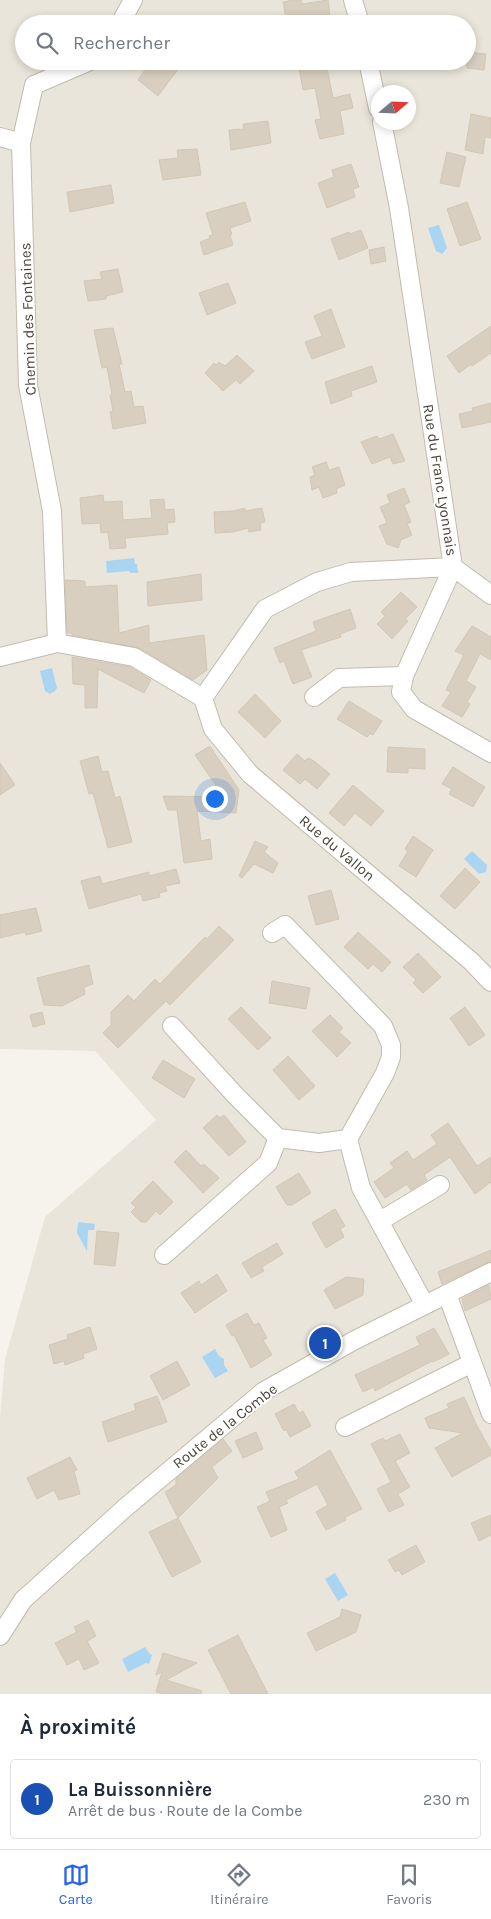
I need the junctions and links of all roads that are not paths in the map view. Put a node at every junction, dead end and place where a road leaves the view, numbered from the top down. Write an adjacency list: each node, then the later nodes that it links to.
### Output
1 (133, 0): 3 (street)
2 (353, 0): 4 (street)
3 (125, 15)
4 (357, 15)
5 (69, 70): 10 (street, Chemin des Fontaines)
6 (370, 70): 7 (street)
7 (373, 85)
8 (384, 130): 11 (street, Rue du Franc Lyonnais)
9 (0, 138): 10 (street)
10 (21, 143): 13 (street, Chemin des Fontaines)
11 (453, 567): 12 (street); 15 (street); 17 (street, Rue du Franc Lyonnais)
12 (491, 595)
13 (58, 642): 14 (street); 17 (street)
14 (0, 657)
15 (404, 676): 16 (street); 18 (street)
16 (314, 696)
17 (203, 698): 20 (street, Rue du Vallon)
18 (491, 753)
19 (272, 933): 23 (street)
20 (491, 982)
21 (172, 1026): 22 (street)
22 (278, 1138): 23 (street); 26 (street)
23 (348, 1139): 25 (street)
24 (440, 1185): 25 (street)
25 (380, 1221): 29 (street)
26 (164, 1255)
27 (491, 1272): 28 (street, Route de la Combe)
28 (446, 1294): 29 (street, Route de la Combe); 30 (street)
29 (425, 1305): 33 (street, Route de la Combe)
30 (472, 1363): 31 (street); 32 (street)
31 (489, 1402)
32 (345, 1428)
33 (0, 1636)

